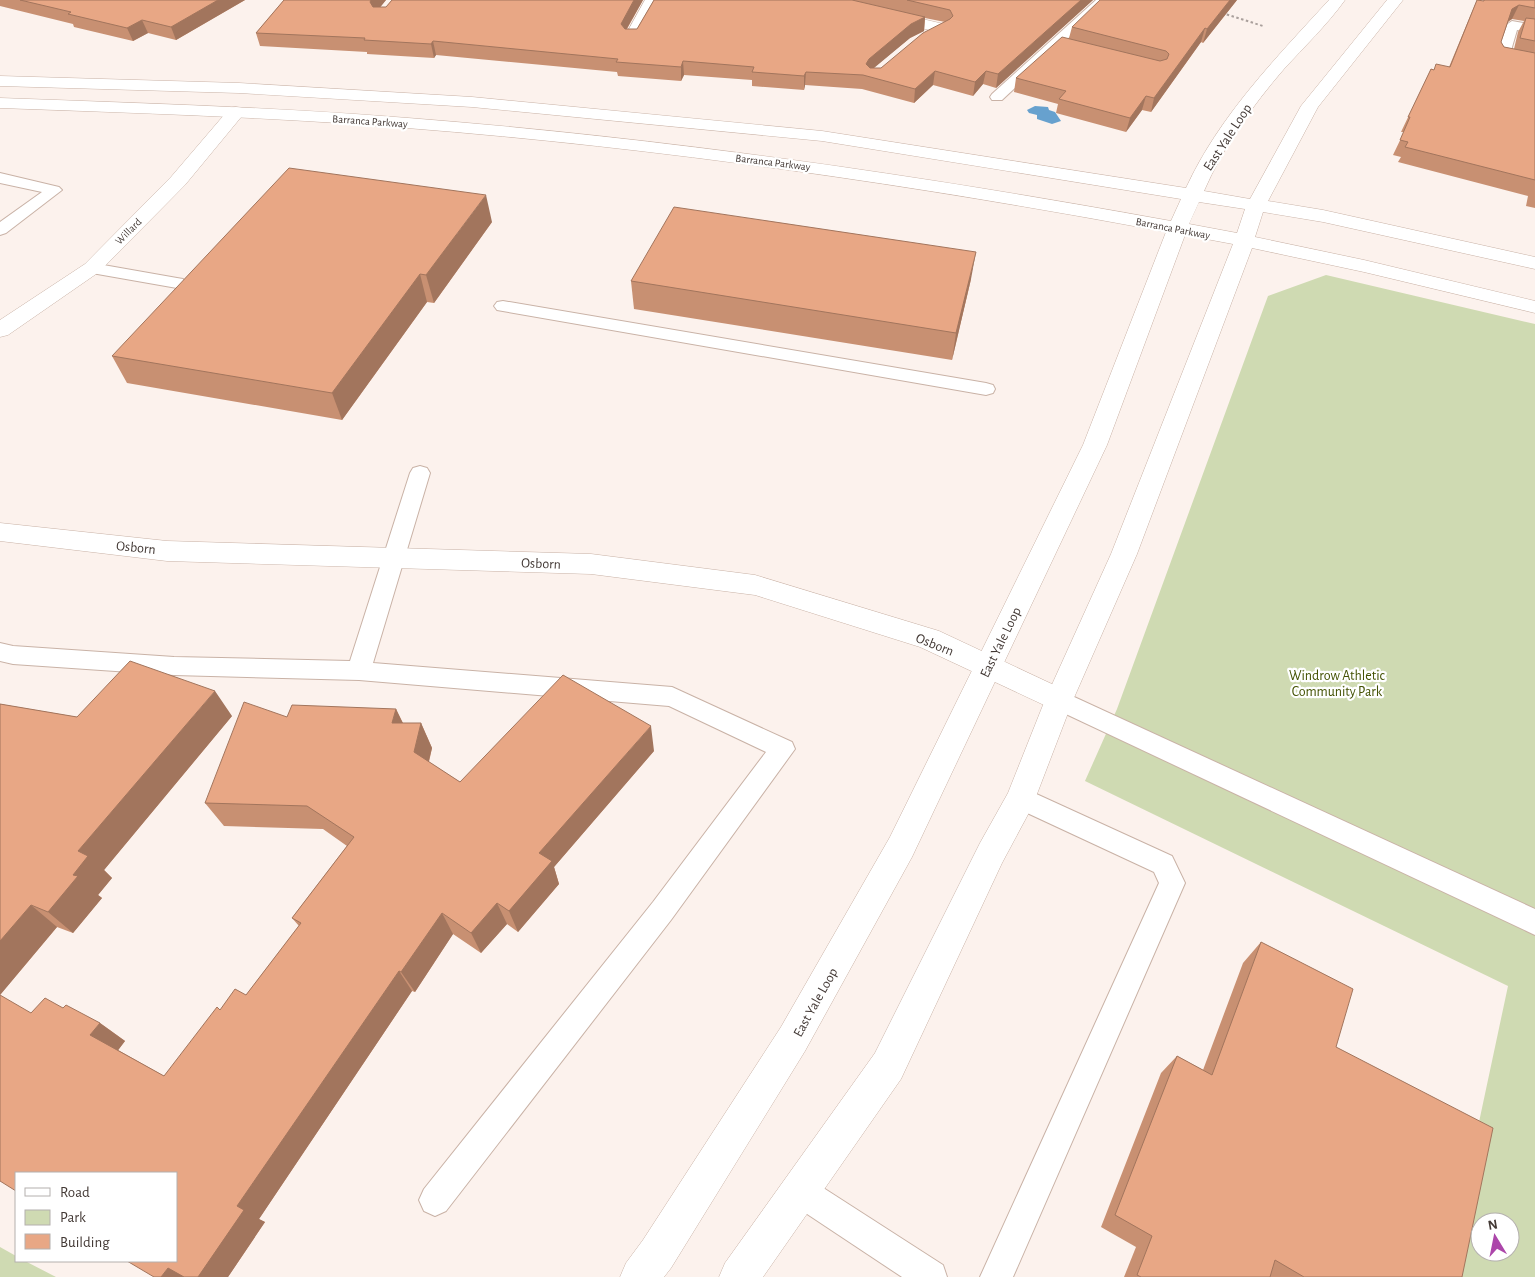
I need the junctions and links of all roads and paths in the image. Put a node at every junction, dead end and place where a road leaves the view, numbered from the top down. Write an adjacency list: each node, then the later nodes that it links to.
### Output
1 (652, 0): 11 (main road)
2 (821, 0): 8 (main road)
3 (1103, 0): 12 (lane)
4 (1337, 0): 20 (main road, East Yale Loop)
5 (1395, 0): 21 (main road)
6 (1218, 11): 7 (path)
7 (1263, 26)
8 (942, 28): 10 (lane)
9 (1535, 29): 14 (lane)
10 (925, 37)
11 (632, 38)
12 (1056, 43): 13 (lane); 16 (lane)
13 (1074, 48)
14 (1535, 64)
15 (0, 81): 20 (main road, Barranca Parkway)
16 (997, 97)
17 (0, 103): 18 (main road, Barranca Parkway)
18 (236, 112): 22 (main road, Barranca Parkway); 26 (main road, Willard)
19 (0, 178): 23 (lane)
20 (1194, 195): 21 (main road, Barranca Parkway); 22 (main road, East Yale Loop)
21 (1256, 205): 24 (main road); 25 (main road, Barranca Parkway)
22 (1178, 228): 24 (main road, Barranca Parkway); 36 (main road, East Yale Loop)
23 (0, 230)
24 (1243, 241): 29 (main road, Barranca Parkway); 38 (main road)
25 (1535, 263)
26 (92, 268): 27 (lane); 30 (main road, Willard)
27 (177, 283)
28 (503, 306): 31 (lane)
29 (1535, 307)
30 (0, 330)
31 (986, 389)
32 (420, 474): 34 (lane)
33 (0, 532): 34 (main road, Osborn)
34 (392, 559): 36 (main road, Osborn); 37 (lane)
35 (0, 652): 37 (lane)
36 (988, 667): 38 (main road, Osborn); 43 (main road, East Yale Loop)
37 (359, 671): 42 (lane)
38 (1059, 700): 39 (main road); 40 (lane)
39 (1021, 798): 41 (main road); 46 (lane)
40 (1535, 922)
41 (800, 1191): 44 (main road); 45 (lane)
42 (435, 1200)
43 (640, 1277)
44 (739, 1277)
45 (931, 1277)
46 (996, 1277)

